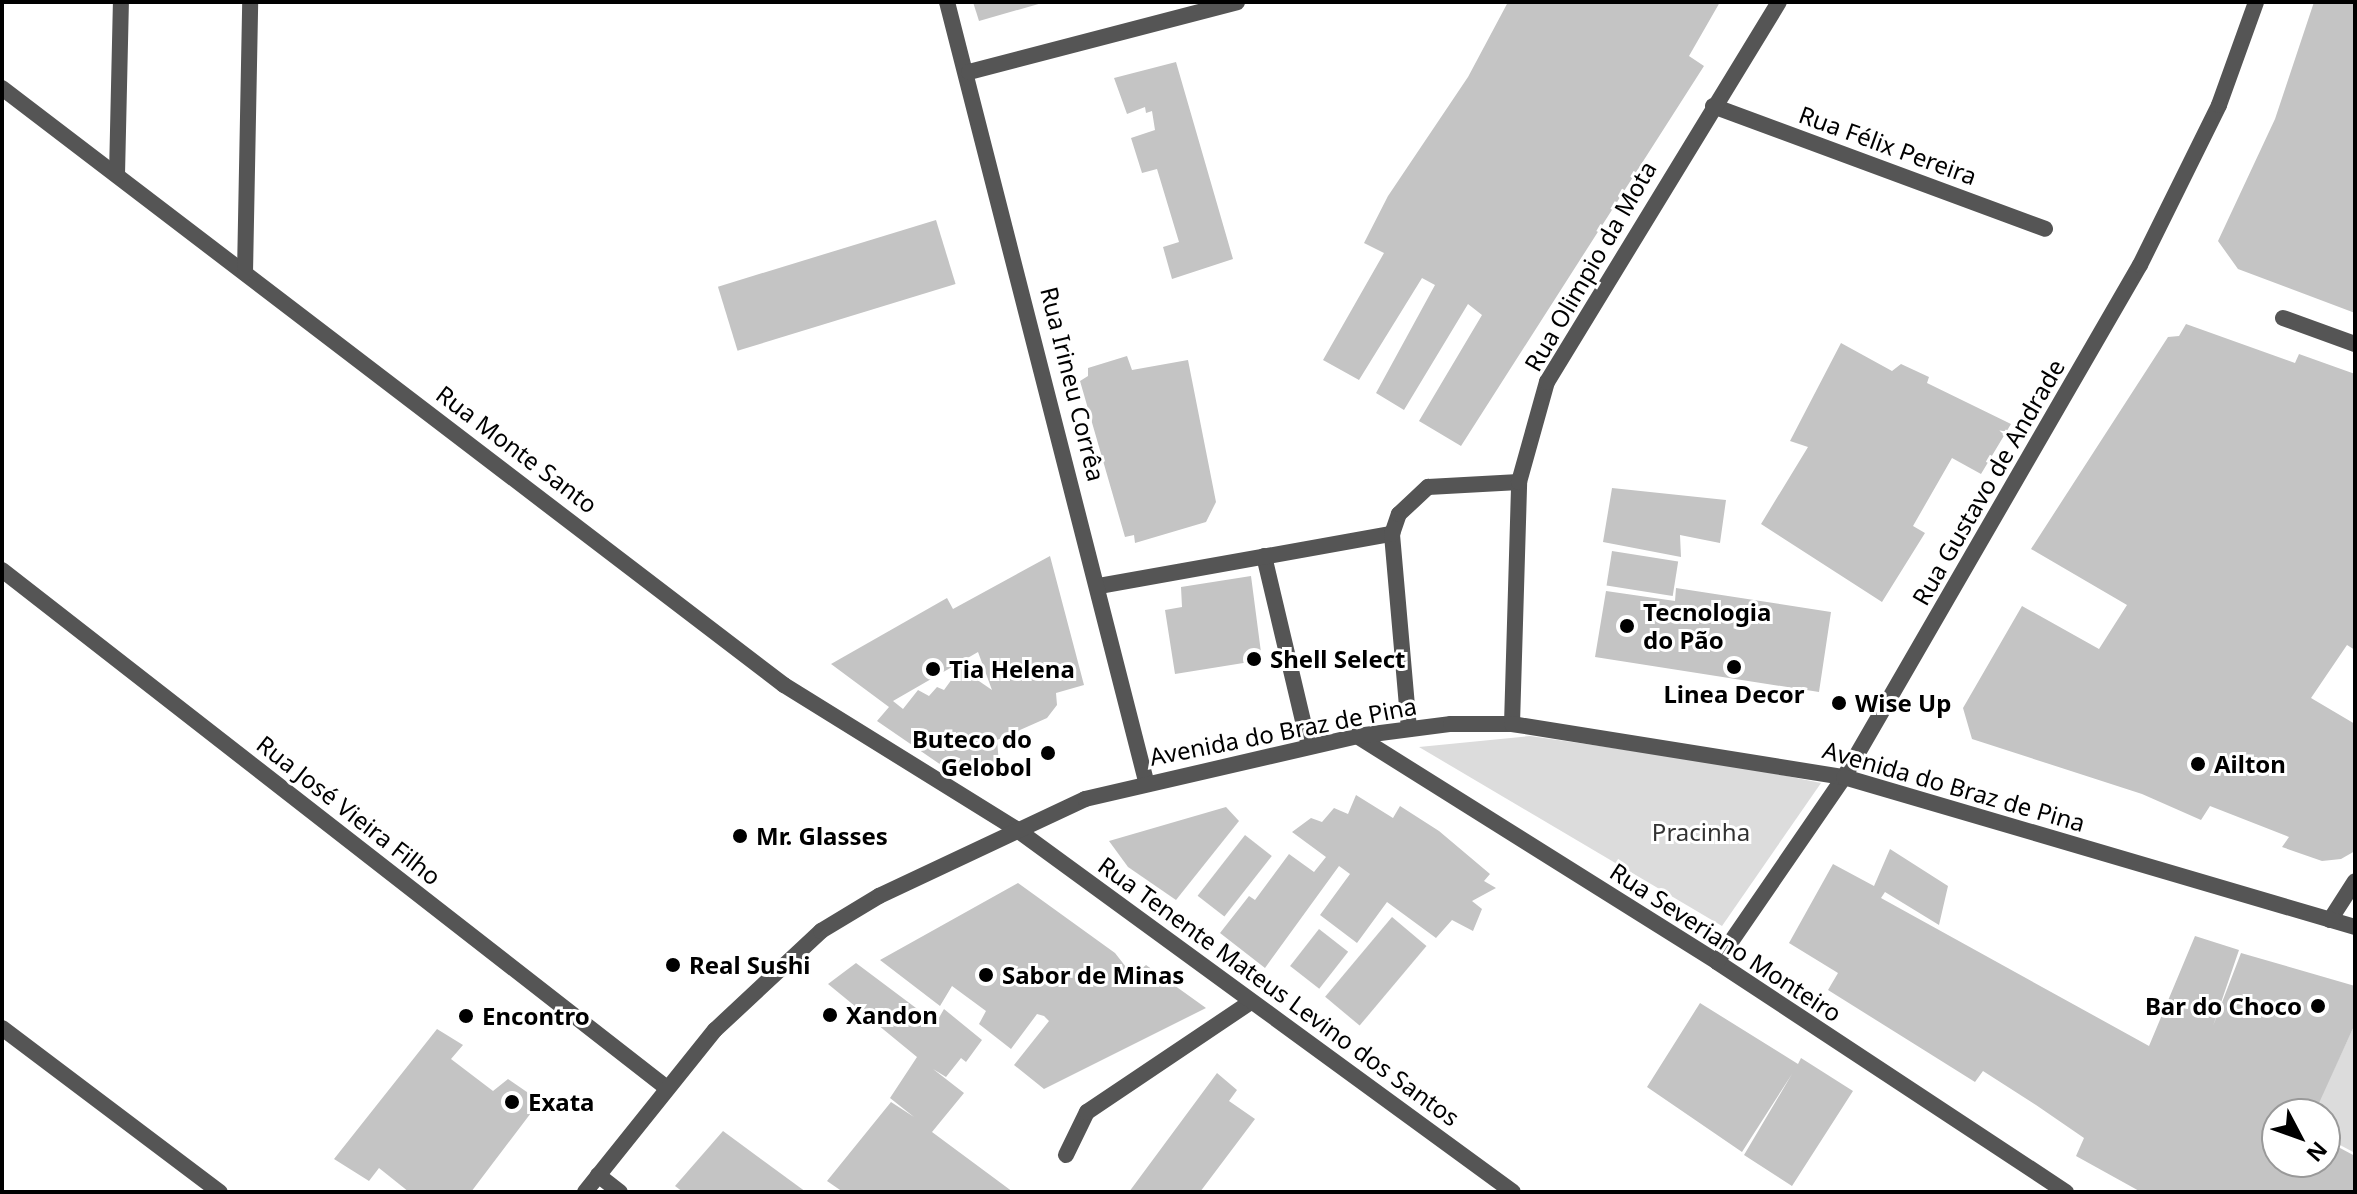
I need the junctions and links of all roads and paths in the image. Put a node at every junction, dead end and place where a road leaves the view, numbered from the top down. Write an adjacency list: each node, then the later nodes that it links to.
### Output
1 (121, 2): 10 (street)
2 (250, 2): 12 (street)
3 (947, 2): 7 (street, Rua Irineu Corrêa)
4 (1237, 2): 7 (street)
5 (1779, 2): 9 (street, Rua Olimpio da Mota)
6 (2256, 2): 24 (street, Rua Gustavo de Andrade)
7 (969, 72): 19 (street, Rua Irineu Corrêa)
8 (2, 88): 10 (street, Rua Monte Santo)
9 (1713, 106): 11 (street, Rua Félix Pereira); 15 (street, Rua Olimpio da Mota)
10 (117, 175): 12 (street, Rua Monte Santo)
11 (2045, 229)
12 (245, 273): 26 (street, Rua Monte Santo)
13 (2283, 318): 14 (street)
14 (2355, 344)
15 (1519, 482): 16 (street); 20 (street, Rua Olimpio da Mota)
16 (1392, 534): 17 (street); 21 (street)
17 (1264, 556): 19 (street); 23 (street)
18 (2, 570): 33 (street, Rua José Vieira Filho)
19 (1099, 586): 25 (street, Rua Irineu Corrêa)
20 (1512, 724): 21 (street, Avenida do Braz de Pina); 24 (street, Avenida do Braz de Pina)
21 (1409, 729): 22 (street, Avenida do Braz de Pina)
22 (1357, 736): 23 (street, Avenida do Braz de Pina); 30 (street, Rua Severiano Monteiro)
23 (1309, 746): 25 (street, Avenida do Braz de Pina)
24 (1844, 777): 28 (street, Avenida do Braz de Pina); 30 (street, Rua Gustavo de Andrade)
25 (1146, 781): 26 (street, Avenida do Braz de Pina)
26 (1016, 829): 31 (street, Rua Tenente Mateus Levino dos Santos); 33 (street, Avenida do Braz de Pina)
27 (2355, 881): 28 (street)
28 (2330, 920): 29 (street, Avenida do Braz de Pina)
29 (2355, 927)
30 (1717, 962): 40 (street, Rua Severiano Monteiro)
31 (1251, 1002): 34 (street); 39 (street, Rua Tenente Mateus Levino dos Santos)
32 (2, 1028): 36 (street)
33 (667, 1088): 35 (street, Avenida do Braz de Pina)
34 (1066, 1155)
35 (598, 1175): 37 (street, Avenida do Braz de Pina); 38 (street)
36 (220, 1192)
37 (585, 1192)
38 (620, 1192)
39 (1513, 1192)
40 (2066, 1192)

